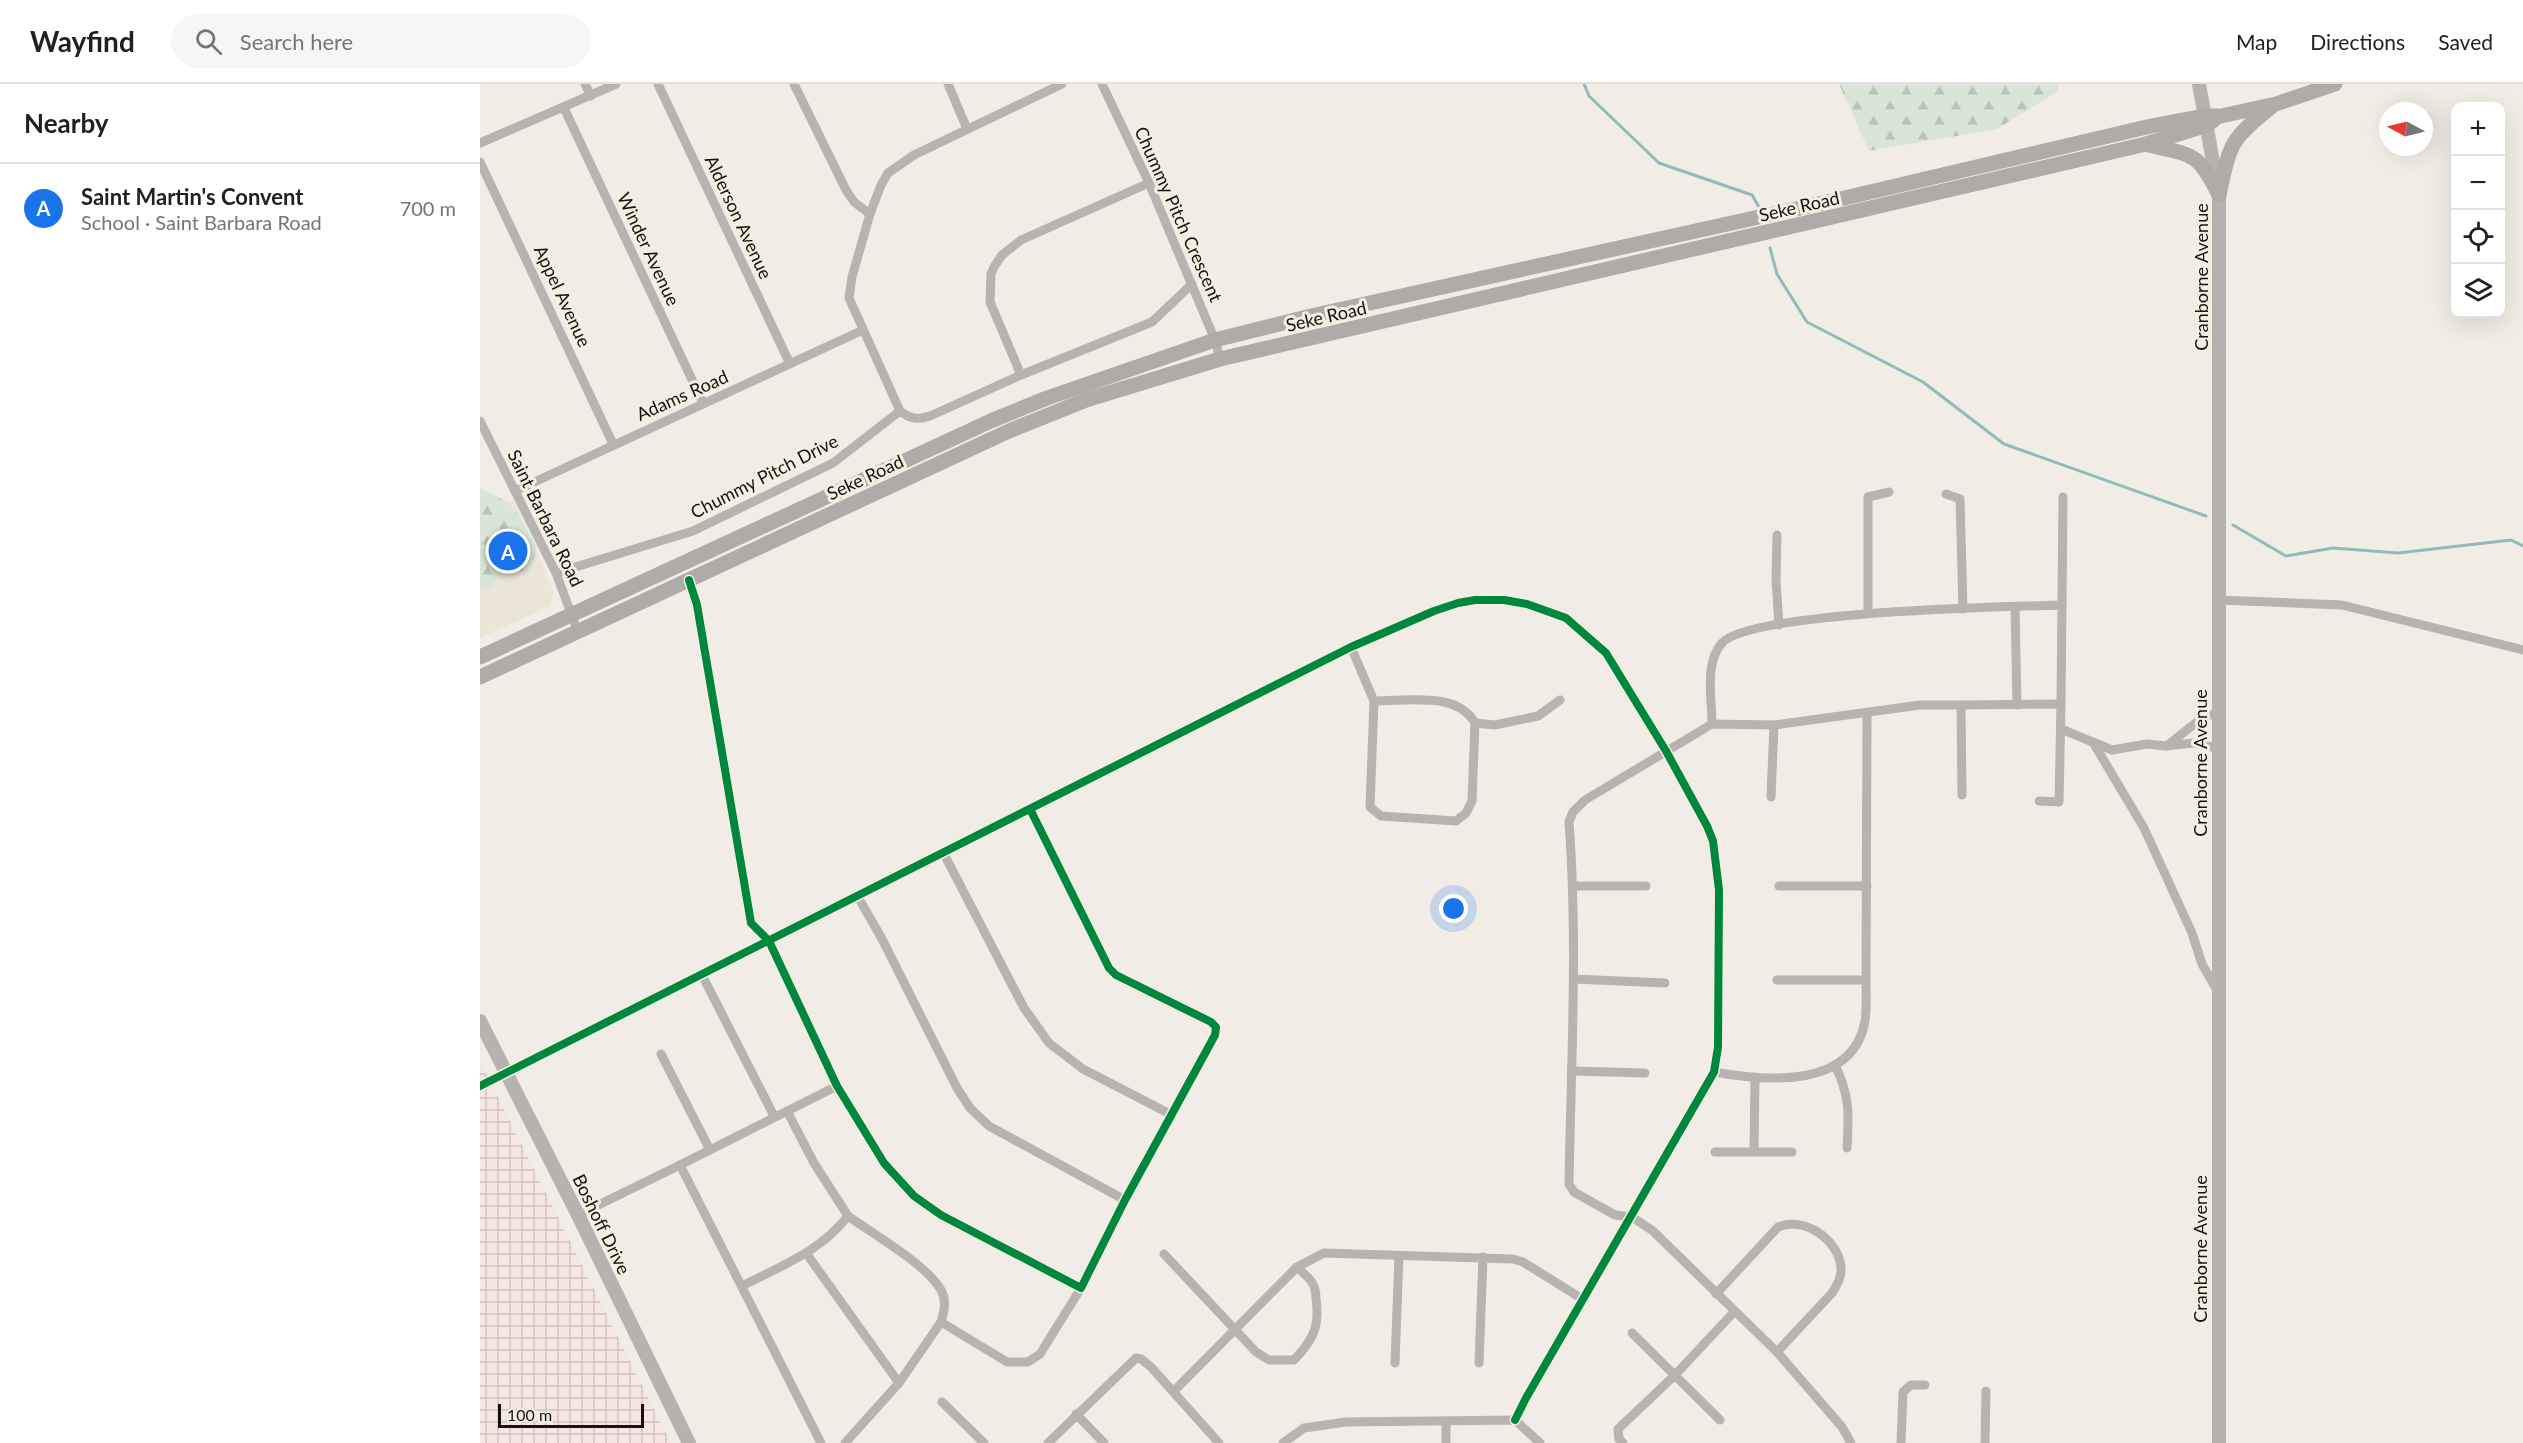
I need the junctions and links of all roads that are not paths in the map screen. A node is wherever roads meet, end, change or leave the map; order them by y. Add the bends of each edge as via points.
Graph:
1 (585, 84) edge
2 (616, 84) edge
3 (658, 84) edge
4 (794, 84) edge
5 (948, 84) edge
6 (1062, 84) edge
7 (1102, 84) edge
8 (2199, 84) edge
9 (2335, 84) edge
10 (591, 96) junction
11 (2276, 104) junction
12 (564, 108) junction
13 (2205, 121) junction
14 (967, 129) junction
15 (480, 143) edge
16 (2146, 144) junction
17 (480, 162) edge
18 (1149, 183) junction
19 (2219, 195) junction
20 (870, 214) junction
21 (1192, 284) junction
22 (862, 330) junction
23 (1215, 340) junction
24 (1220, 359) junction
25 (790, 364) junction
26 (1021, 375) junction
27 (703, 403) junction
28 (900, 411) junction
29 (480, 421) edge
30 (613, 444) junction
31 (515, 491) junction
32 (1889, 492) dead end
33 (1946, 494) dead end
34 (2063, 497) dead end
35 (1777, 535) dead end
36 (556, 573) junction
37 (689, 580) junction
38 (2219, 600) junction
39 (2062, 605) junction
40 (2015, 607) junction
41 (1963, 609) junction
42 (572, 613) junction
43 (1868, 613) junction
44 (1779, 625) junction
45 (578, 632) junction
46 (1352, 647) junction
47 (2523, 650) edge
48 (480, 657) edge
49 (480, 677) edge
50 (1560, 700) dead end
51 (1374, 701) junction
52 (2061, 704) junction
53 (1961, 705) junction
54 (2017, 705) junction
55 (2217, 713) junction
56 (1867, 714) junction
57 (1475, 723) junction
58 (1712, 724) junction
59 (1774, 725) junction
60 (2061, 729) junction
61 (2094, 744) junction
62 (2166, 746) junction
63 (2217, 748) junction
64 (1666, 751) junction
65 (1962, 795) dead end
66 (1771, 797) dead end
67 (2039, 801) dead end
68 (1030, 809) junction
69 (944, 854) junction
70 (1574, 886) junction
71 (1646, 886) dead end
72 (1779, 886) dead end
73 (1867, 886) junction
74 (858, 897) junction
75 (769, 941) junction
76 (702, 975) junction
77 (1574, 979) junction
78 (1777, 980) dead end
79 (1866, 980) junction
80 (1665, 983) dead end
81 (2218, 992) junction
82 (480, 1022) edge
83 (661, 1054) dead end
84 (1835, 1065) junction
85 (1572, 1071) junction
86 (1714, 1072) junction
87 (506, 1073) junction
88 (1645, 1073) dead end
89 (1755, 1078) junction
90 (480, 1086) edge
91 (837, 1086) junction
92 (786, 1111) junction
93 (1172, 1115) junction
94 (774, 1116) junction
95 (1847, 1148) dead end
96 (710, 1150) junction
97 (1715, 1152) dead end
98 (1754, 1152) junction
99 (1792, 1152) dead end
100 (680, 1165) junction
101 (1125, 1200) junction
102 (578, 1215) junction
103 (848, 1216) junction
104 (1632, 1217) junction
105 (806, 1253) junction
106 (1164, 1254) dead end
107 (1399, 1256) junction
108 (1483, 1257) junction
109 (1297, 1267) junction
110 (742, 1286) junction
111 (1081, 1288) junction
112 (1716, 1294) junction
113 (1584, 1300) junction
114 (1734, 1312) junction
115 (941, 1322) junction
116 (1236, 1329) junction
117 (1632, 1333) dead end
118 (1777, 1352) junction
119 (1479, 1363) dead end
120 (1395, 1364) dead end
121 (1674, 1376) junction
122 (899, 1383) junction
123 (1925, 1384) dead end
124 (1174, 1391) junction
125 (1986, 1391) dead end
126 (942, 1402) dead end
127 (1076, 1414) junction
128 (1515, 1420) junction
129 (1720, 1420) dead end
130 (1446, 1422) junction
131 (689, 1443) edge
132 (821, 1443) edge
133 (845, 1443) edge
134 (984, 1443) edge
135 (1048, 1443) edge
136 (1104, 1443) edge
137 (1219, 1443) edge
138 (1282, 1443) edge
139 (1446, 1443) edge
140 (1540, 1443) edge
141 (1623, 1443) edge
142 (1851, 1443) edge
143 (1900, 1443) edge
144 (1985, 1443) edge
145 (2219, 1443) edge

1 - 10 street
2 - 10 street
3 - 25 street, Alderson Avenue
4 - 20 street via 846,190
5 - 14 street
6 - 14 street
7 - 18 street, Chummy Pitch Crescent
8 - 13 street, Cranborne Avenue
9 - 11 main road, Seke Road
10 - 12 street
11 - 13 main road, Seke Road
11 - 19 main road via 2236,138
12 - 15 street
12 - 27 street, Winder Avenue
13 - 16 main road, Seke Road
13 - 19 street, Cranborne Avenue
13 - 23 main road, Seke Road via 1335,310
14 - 20 street via 888,173
16 - 19 main road via 2195,158 2206,169
16 - 24 main road, Seke Road
17 - 30 street, Appel Avenue
18 - 21 street, Chummy Pitch Crescent
18 - 26 street via 1022,240 1002,255 994,267 990,302
19 - 38 street, Cranborne Avenue
20 - 22 street via 849,292
21 - 23 street, Chummy Pitch Crescent
21 - 26 street via 1152,322
22 - 25 street, Adams Road
22 - 28 street
23 - 24 street, Chummy Pitch Crescent
23 - 42 main road, Seke Road via 993,420
24 - 37 main road, Seke Road via 1086,400 1009,431
25 - 27 street, Adams Road
26 - 28 street via 920,419
27 - 30 street, Adams Road
28 - 36 street, Chummy Pitch Drive via 833,463 693,531
29 - 31 street, Saint Barbara Road
30 - 31 street, Adams Road
31 - 36 street, Saint Barbara Road
32 - 43 street via 1868,497
33 - 41 street via 1959,499
34 - 39 street
35 - 44 street
36 - 42 street, Saint Barbara Road
37 - 45 main road, Seke Road
37 - 75 street via 697,605 751,923
38 - 47 street via 2342,605
38 - 55 street, Cranborne Avenue
39 - 40 street
39 - 52 street
40 - 41 street
40 - 54 street
41 - 43 street
42 - 45 street, Saint Barbara Road
42 - 48 main road, Seke Road
43 - 44 street
44 - 58 street via 1723,641 1711,670
45 - 49 main road, Seke Road
46 - 51 street
46 - 64 street via 1458,603 1504,600 1527,604 1566,618 1606,653
46 - 68 street
50 - 57 street via 1538,716 1495,725
51 - 57 street via 1447,701 1460,706
51 - 57 street via 1369,800 1370,807 1381,816 1456,821 1463,817 1472,801
52 - 54 street
52 - 60 street
53 - 54 street
53 - 56 street via 1920,705
53 - 65 street
55 - 62 street via 2202,717
55 - 63 street, Cranborne Avenue
56 - 59 street
56 - 73 street
58 - 59 street
58 - 64 street
59 - 66 street
60 - 61 street
60 - 67 street via 2059,802
61 - 62 street via 2112,750 2147,744
61 - 81 street via 2144,828 2202,964
62 - 63 street via 2193,743
63 - 81 street, Cranborne Avenue
64 - 70 street via 1585,800 1573,812 1569,822
64 - 86 street via 1707,826 1717,858 1718,1025
68 - 69 street
68 - 93 street via 1109,968 1216,1027
69 - 74 street
69 - 93 street via 1024,1008 1049,1043 1078,1066
70 - 71 street
70 - 77 street
72 - 73 street
73 - 79 street
74 - 75 street
74 - 101 street via 970,1108 989,1126
75 - 76 street
75 - 91 street
76 - 87 street
76 - 94 street
77 - 80 street
77 - 85 street
78 - 79 street
79 - 84 street via 1865,1022 1853,1046
81 - 145 street, Cranborne Avenue
82 - 87 street, Boshoff Drive
83 - 96 street
84 - 89 street via 1798,1077
84 - 95 street via 1850,1108
85 - 88 street
85 - 104 street via 1569,1184 1574,1192 1615,1215
86 - 89 street
86 - 104 street
87 - 90 street
87 - 102 street, Boshoff Drive
89 - 98 street
91 - 92 street
91 - 111 street via 884,1163 914,1196 942,1215
92 - 94 street
92 - 103 street
93 - 101 street
94 - 96 street
96 - 100 street
97 - 98 street
98 - 99 street
100 - 102 street
100 - 110 street
101 - 111 street
102 - 131 street, Boshoff Drive
103 - 105 street via 831,1237
103 - 115 street via 915,1263 942,1290 945,1309
104 - 112 street via 1653,1231
104 - 113 street
105 - 110 street
105 - 122 street
106 - 116 street
107 - 108 street
107 - 109 street via 1324,1253
107 - 120 street
108 - 113 street via 1523,1262
108 - 119 street
109 - 116 street
109 - 116 street via 1312,1282 1318,1322 1311,1340 1297,1357 1263,1357
110 - 132 street
111 - 115 street via 1040,1354 1028,1362 1007,1362
112 - 114 street
112 - 118 street via 1778,1227 1802,1225 1822,1235 1837,1254 1841,1265 1839,1281
113 - 128 street
114 - 118 street
114 - 121 street
115 - 122 street
116 - 124 street
117 - 121 street
118 - 142 street via 1842,1427
121 - 129 street
121 - 141 street via 1618,1430
122 - 133 street
123 - 143 street via 1911,1385 1903,1392
124 - 127 street via 1147,1363 1136,1358
124 - 137 street
125 - 144 street
126 - 134 street
127 - 135 street
127 - 136 street
128 - 130 street
128 - 140 street
130 - 138 street via 1328,1424 1304,1428
130 - 139 street

